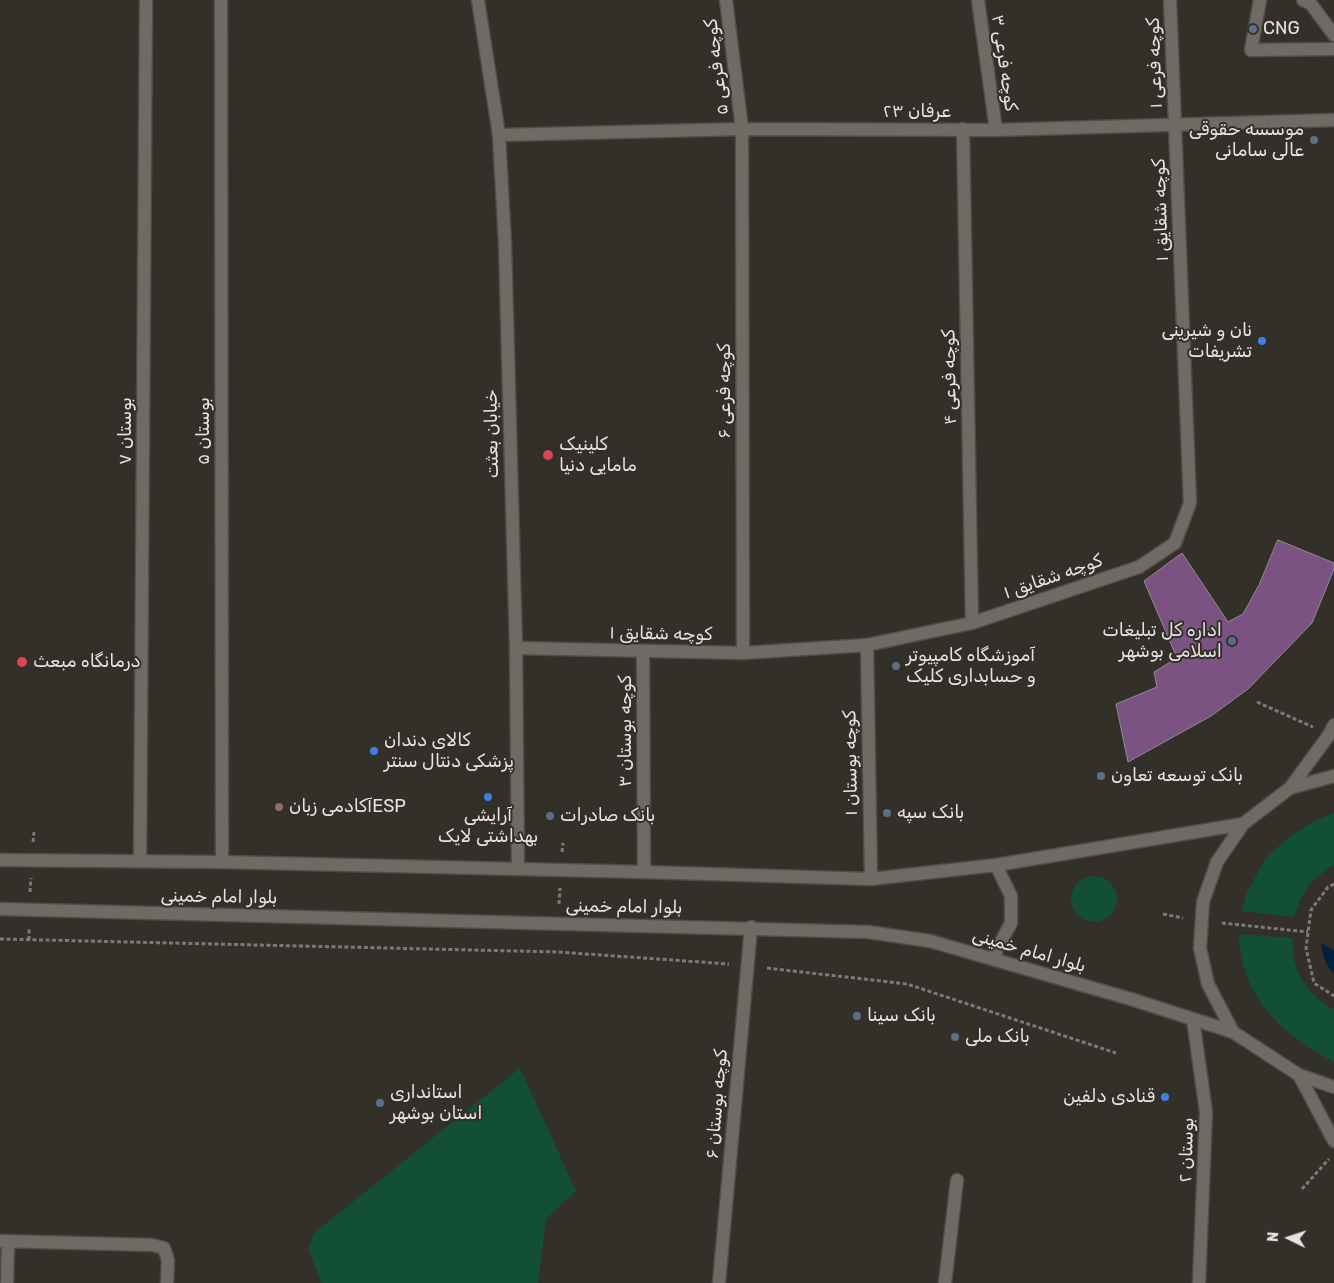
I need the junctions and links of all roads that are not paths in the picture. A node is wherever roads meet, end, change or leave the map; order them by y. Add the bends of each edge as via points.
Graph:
1 (146, 0) edge
2 (222, 0) edge
3 (478, 0) edge
4 (726, 0) edge
5 (978, 0) edge
6 (1170, 0) edge
7 (1260, 0) edge
8 (1303, 0) edge
9 (1334, 35) edge
10 (1334, 49) edge
11 (1334, 120) edge
12 (1175, 124) junction
13 (742, 129) junction
14 (963, 129) junction
15 (996, 130) junction
16 (499, 135) junction
17 (972, 623) junction
18 (866, 645) junction
19 (516, 648) junction
20 (643, 651) junction
21 (743, 653) junction
22 (1332, 730) edge
23 (1334, 776) edge
24 (1290, 788) junction
25 (1243, 824) junction
26 (0, 860) edge
27 (140, 861) junction
28 (222, 862) junction
29 (996, 865) junction
30 (518, 869) junction
31 (644, 872) junction
32 (871, 879) junction
33 (0, 909) edge
34 (750, 927) junction
35 (992, 958) junction
36 (1194, 1019) junction
37 (1233, 1032) junction
38 (1299, 1076) junction
39 (1334, 1088) edge
40 (1334, 1141) edge
41 (957, 1180) dead end
42 (4, 1242) edge
43 (7, 1283) edge
44 (167, 1283) edge
45 (719, 1283) edge
46 (945, 1283) edge
47 (1200, 1283) edge

1 - 27 street, بوستان ۷
2 - 28 street, بوستان ۵
3 - 16 street, خیابان بعثت
4 - 13 street, کوچه فرعی ۵
5 - 15 street, کوچه فرعی ۳
6 - 12 street, کوچه فرعی ۱
7 - 10 street via 1251,50
8 - 9 street via 1311,4
11 - 12 street, عرفان ۲۳
12 - 15 street, عرفان ۲۳
12 - 17 street, کوچه شقایق ۱ via 1190,503 1175,543 1139,567
13 - 14 street, عرفان ۲۳
13 - 16 street, عرفان ۲۳
13 - 21 street, کوچه فرعی ۶
14 - 15 street, عرفان ۲۳
14 - 17 street, کوچه فرعی ۴
16 - 19 street, خیابان بعثت
17 - 18 street, کوچه شقایق ۱
18 - 21 street, کوچه شقایق ۱
18 - 32 street, کوچه بوستان ۱
19 - 20 street, کوچه شقایق ۱
19 - 30 street, خیابان بعثت
20 - 21 street, کوچه شقایق ۱
20 - 31 street, کوچه بوستان ۳
22 - 24 street
23 - 24 street
24 - 25 street
25 - 29 street, بلوار امام خمینی
25 - 37 street via 1217,862 1203,902 1200,948 1208,984
26 - 27 street, بلوار امام خمینی
27 - 28 street, بلوار امام خمینی
28 - 30 street, بلوار امام خمینی
29 - 32 street, بلوار امام خمینی
29 - 35 street via 1011,896 1011,923
30 - 31 street, بلوار امام خمینی
31 - 32 street, بلوار امام خمینی
33 - 34 street, بلوار امام خمینی
34 - 35 street, بلوار امام خمینی via 868,932 930,941
34 - 45 street, کوچه بوستان ۶
35 - 36 street, بلوار امام خمینی
36 - 37 street, بلوار امام خمینی
36 - 47 street, بوستان ۲ via 1206,1112
37 - 38 street
38 - 39 street
38 - 40 street
41 - 46 street
42 - 43 street
42 - 44 street via 152,1245 164,1248 168,1260

